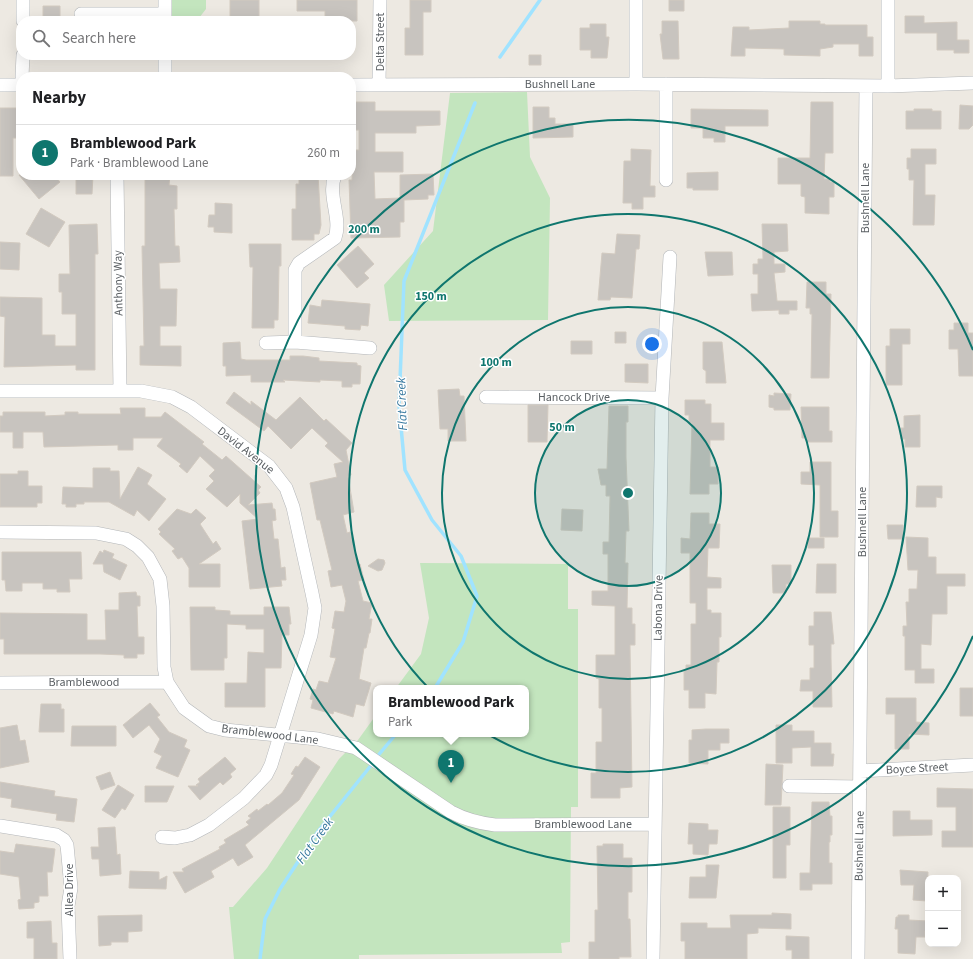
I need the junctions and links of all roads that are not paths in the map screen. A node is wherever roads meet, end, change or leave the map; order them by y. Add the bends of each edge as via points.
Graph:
1 (23, 0) edge
2 (165, 0) edge
3 (380, 0) edge
4 (636, 0) edge
5 (888, 0) edge
6 (81, 14) dead end
7 (23, 16) edge
8 (123, 16) edge
9 (165, 16) edge
10 (22, 60) edge
11 (165, 60) edge
12 (22, 72) edge
13 (164, 72) edge
14 (973, 83) edge
15 (636, 84) junction
16 (666, 84) junction
17 (0, 85) edge
18 (16, 85) edge
19 (356, 85) edge
20 (379, 85) junction
21 (866, 86) junction
22 (888, 86) junction
23 (117, 180) edge
24 (334, 180) edge
25 (666, 180) dead end
26 (670, 257) dead end
27 (295, 342) junction
28 (266, 343) dead end
29 (370, 348) dead end
30 (0, 391) edge
31 (120, 391) junction
32 (486, 397) dead end
33 (662, 398) junction
34 (0, 532) edge
35 (0, 682) edge
36 (167, 682) junction
37 (280, 735) junction
38 (973, 765) edge
39 (860, 771) junction
40 (789, 786) dead end
41 (860, 786) junction
42 (654, 824) junction
43 (0, 826) edge
44 (162, 837) dead end
45 (70, 959) edge
46 (653, 959) edge
47 (858, 959) edge

1 - 7 street
2 - 9 street
3 - 20 street, Delta Street
4 - 15 street
5 - 22 street
6 - 8 street
10 - 12 street
11 - 13 street
14 - 22 street, Bushnell Lane
15 - 16 street, Bushnell Lane
15 - 20 street, Bushnell Lane
16 - 21 street, Bushnell Lane
16 - 25 street
17 - 18 street
19 - 20 street, Bushnell Lane
21 - 22 street, Bushnell Lane
21 - 39 street, Bushnell Lane
23 - 31 street, Anthony Way
24 - 27 street via 334,207 337,217 335,238 299,263 295,270
26 - 33 street, Labona Drive
27 - 28 street
27 - 29 street
30 - 31 street, David Avenue
31 - 37 street, David Avenue via 141,391 172,397 191,408 269,466 286,488 295,514 315,608 311,635
32 - 33 street, Hancock Drive
33 - 42 street, Labona Drive
34 - 36 street, Bramblewood Lane via 96,532 114,535 138,546 148,557 160,579 163,656
35 - 36 street, Bramblewood
36 - 37 street, Bramblewood Lane via 184,708 209,726
37 - 42 street, Bramblewood Lane via 318,739 356,748 451,812 478,823
37 - 44 street via 266,775 244,798 209,825 190,835
38 - 39 street, Boyce Street
39 - 41 street, Bushnell Lane
40 - 41 street
41 - 47 street, Bushnell Lane
42 - 46 street, Labona Drive
43 - 45 street, Allea Drive via 56,835 67,845

